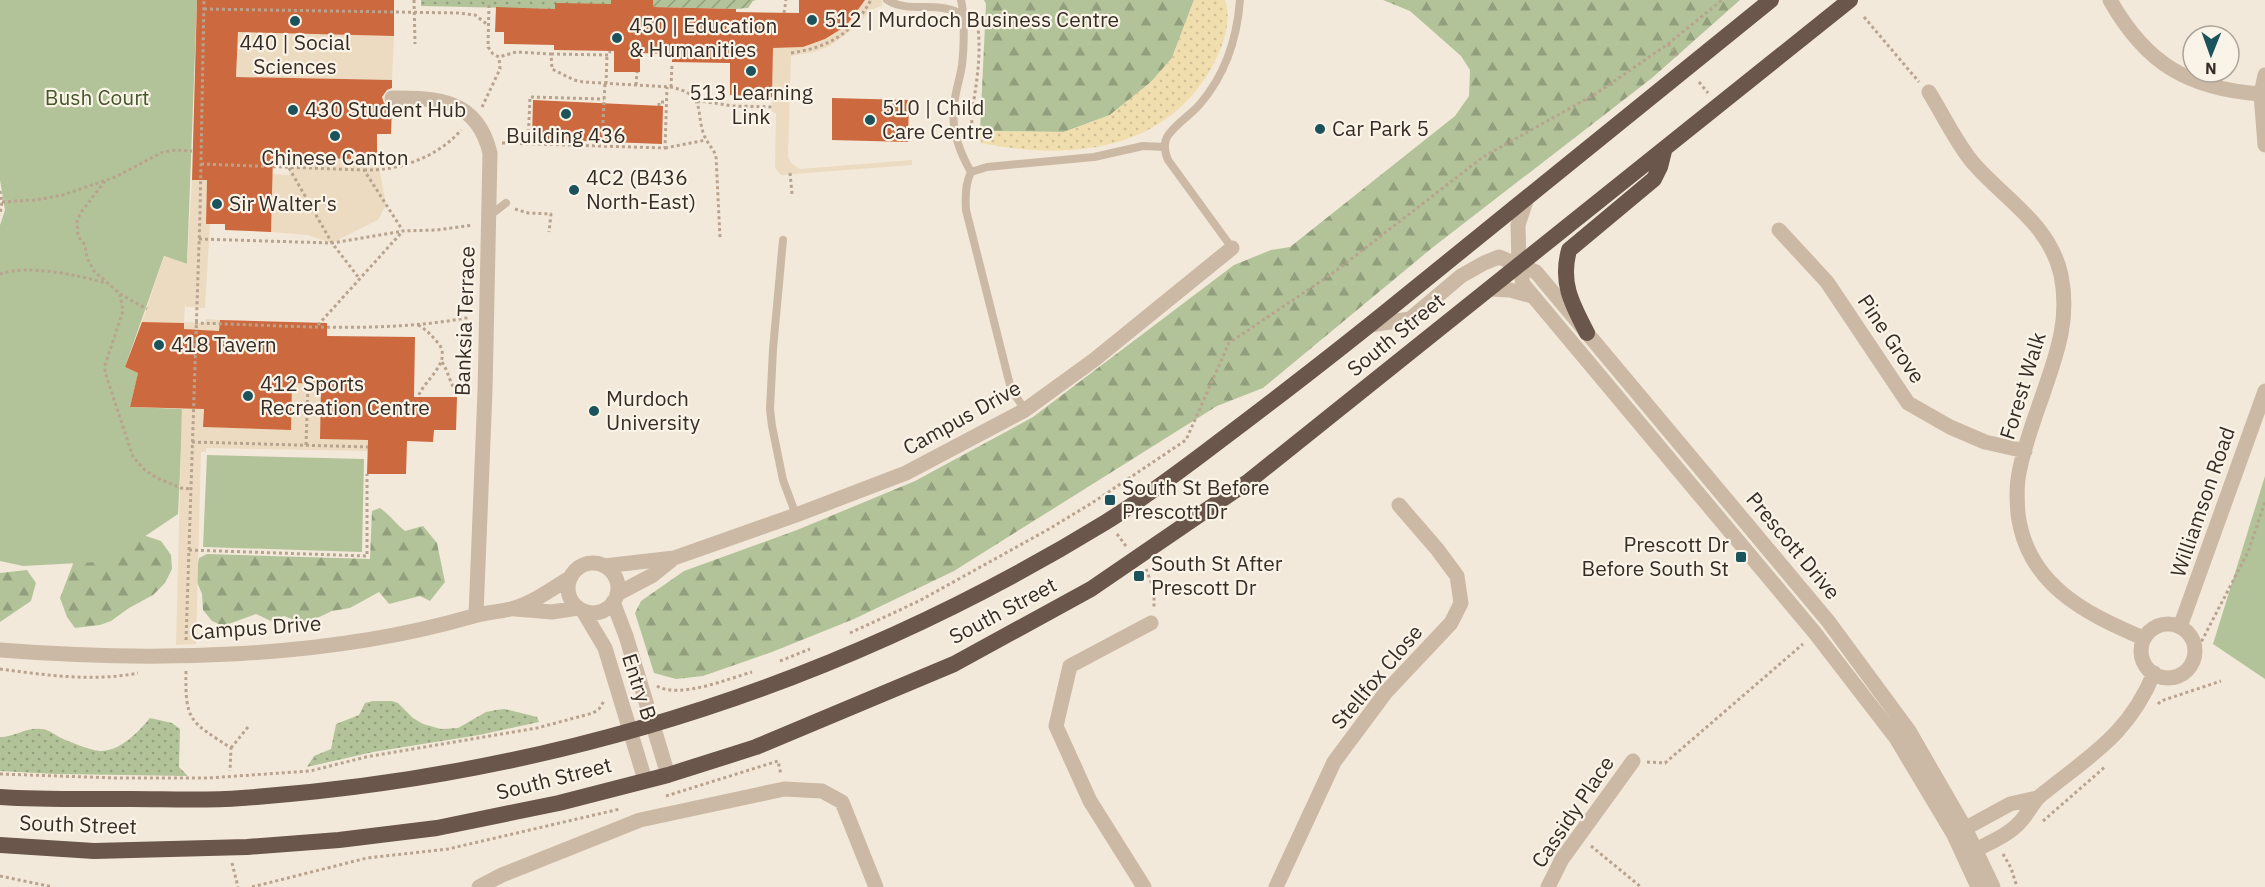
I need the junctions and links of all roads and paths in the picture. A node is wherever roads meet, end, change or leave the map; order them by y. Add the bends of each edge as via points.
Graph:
1 (204, 0) edge
2 (414, 0) edge
3 (786, 0) edge
4 (871, 0) edge
5 (887, 0) edge
6 (961, 0) edge
7 (1240, 0) edge
8 (1722, 0) edge
9 (1771, 0) edge
10 (1850, 0) edge
11 (2110, 0) edge
12 (489, 5) dead end
13 (204, 9) junction
14 (414, 12) junction
15 (784, 13) dead end
16 (962, 15) junction
17 (1864, 17) dead end
18 (977, 19) dead end
19 (488, 25) junction
20 (415, 44) dead end
21 (1668, 44) junction
22 (610, 51) dead end
23 (791, 53) dead end
24 (551, 54) junction
25 (607, 55) junction
26 (499, 57) junction
27 (672, 64) dead end
28 (1688, 68) junction
29 (637, 72) dead end
30 (2265, 75) edge
31 (605, 84) junction
32 (636, 85) junction
33 (669, 87) junction
34 (1929, 92) joint
35 (2261, 94) junction
36 (392, 98) dead end
37 (604, 99) junction
38 (666, 102) junction
39 (697, 102) junction
40 (483, 105) junction
41 (659, 106) dead end
42 (772, 107) dead end
43 (1719, 107) junction
44 (487, 111) dead end
45 (472, 118) junction
46 (706, 140) junction
47 (602, 141) dead end
48 (500, 143) dead end
49 (509, 143) dead end
50 (528, 144) junction
51 (2265, 145) edge
52 (973, 146) dead end
53 (1165, 147) junction
54 (665, 148) junction
55 (192, 151) dead end
56 (1664, 151) junction
57 (502, 152) dead end
58 (200, 164) junction
59 (289, 168) junction
60 (364, 170) junction
61 (971, 172) junction
62 (790, 173) dead end
63 (105, 181) junction
64 (0, 191) edge
65 (792, 194) dead end
66 (1527, 198) junction
67 (2, 202) junction
68 (506, 202) joint
69 (0, 216) edge
70 (489, 223) junction
71 (1779, 230) dead end
72 (403, 231) junction
73 (549, 232) dead end
74 (720, 238) dead end
75 (199, 239) junction
76 (783, 240) dead end
77 (332, 243) junction
78 (1232, 248) joint
79 (1519, 264) junction
80 (0, 274) edge
81 (359, 278) junction
82 (107, 283) junction
83 (1490, 289) junction
84 (120, 294) junction
85 (1532, 296) junction
86 (147, 309) dead end
87 (195, 323) junction
88 (416, 324) junction
89 (1370, 325) junction
90 (317, 326) junction
91 (486, 332) junction
92 (1587, 333) junction
93 (442, 362) junction
94 (308, 384) dead end
95 (485, 391) junction
96 (2265, 391) edge
97 (418, 398) dead end
98 (1025, 410) junction
99 (192, 442) junction
100 (306, 446) junction
101 (368, 447) dead end
102 (2025, 451) junction
103 (368, 474) dead end
104 (191, 489) junction
105 (2265, 502) edge
106 (1399, 505) dead end
107 (796, 515) junction
108 (189, 550) junction
109 (674, 558) junction
110 (604, 566) junction
111 (571, 577) junction
112 (615, 598) junction
113 (512, 608) junction
114 (581, 609) junction
115 (476, 615) junction
116 (1151, 622) dead end
117 (2180, 627) junction
118 (1815, 633) junction
119 (844, 635) dead end
120 (2144, 638) junction
121 (812, 648) dead end
122 (0, 650) edge
123 (186, 650) junction
124 (2196, 652) junction
125 (772, 665) dead end
126 (761, 669) dead end
127 (2154, 673) junction
128 (640, 682) junction
129 (618, 687) junction
130 (654, 726) junction
131 (248, 728) dead end
132 (632, 732) junction
133 (231, 748) junction
134 (1633, 761) joint
135 (230, 771) dead end
136 (0, 774) edge
137 (668, 775) junction
138 (645, 780) junction
139 (0, 797) edge
140 (2037, 798) junction
141 (1959, 831) junction
142 (1578, 836) junction
143 (0, 845) edge
144 (1970, 853) junction
145 (232, 862) dead end
146 (0, 876) edge
147 (53, 887) edge
148 (238, 887) edge
149 (479, 887) edge
150 (876, 887) edge
151 (1144, 887) edge
152 (1276, 887) edge
153 (1548, 887) edge
154 (1641, 887) edge
155 (1978, 887) edge
156 (1993, 887) edge

1 - 13 path
2 - 14 path
3 - 15 path
4 - 23 path via 843,35 813,49
5 - 16 lane via 894,4 953,7
6 - 16 lane
7 - 53 lane via 1234,43 1222,73 1200,104 1167,137
8 - 21 path
9 - 28 highway, South Street
10 - 43 highway, South Street
11 - 35 street via 2151,56 2172,70 2195,82
12 - 19 path
13 - 14 path
13 - 58 path
14 - 19 path via 475,15
14 - 20 path
16 - 61 lane via 964,37 954,123
17 - 34 path
18 - 52 path via 979,60 970,135
19 - 26 path via 488,47
21 - 28 path
21 - 119 path via 1597,93 1483,157 1333,273 1229,343 1186,440 1049,529 919,601
22 - 25 path
24 - 25 path
24 - 26 path via 516,52
24 - 31 path via 552,69 557,73 573,80
25 - 31 path
26 - 40 path via 500,69
27 - 33 path
28 - 43 path
28 - 66 highway, South Street
29 - 32 path
30 - 35 street
31 - 32 path
31 - 37 path
32 - 33 path
33 - 38 path
33 - 39 path via 687,93
34 - 102 street, Forest Walk via 1974,164 2046,237 2060,273 2065,300 2062,336
35 - 51 street
36 - 45 street, Banksia Terrace via 433,98
37 - 47 path
37 - 50 path via 530,96
38 - 41 path via 659,102
38 - 54 path
39 - 42 path
39 - 46 path
40 - 44 path
40 - 45 path
43 - 56 highway, South Street
45 - 60 path via 452,141 407,165
45 - 70 street, Banksia Terrace via 483,132 490,153
46 - 54 path
46 - 74 path via 716,156
48 - 57 path
49 - 50 path
50 - 54 path
53 - 61 lane via 1143,146 1094,157 987,167
53 - 78 lane via 1168,160
55 - 63 path via 164,152
56 - 79 highway, South Street
56 - 92 highway via 1654,179 1569,250 1564,268 1566,280 1572,305
58 - 59 path
58 - 75 path
59 - 60 path
59 - 77 path
60 - 72 path
61 - 98 lane via 966,210 1011,388
62 - 65 path
63 - 67 path via 63,195
63 - 82 path via 77,220 78,236 85,245 87,258
64 - 67 path
66 - 79 street, Prescott Drive via 1518,225
66 - 89 highway, South Street
67 - 69 path
68 - 70 lane
68 - 73 path via 516,210 550,214
70 - 72 path
70 - 91 street, Banksia Terrace
71 - 102 street, Pine Grove via 1827,282 1908,403 1985,442
72 - 77 path
72 - 81 path
75 - 77 path
75 - 87 path
76 - 107 lane via 770,409 783,480
77 - 81 path
78 - 98 street, Campus Drive via 1094,360
79 - 83 highway, South Street
79 - 85 street, Prescott Drive via 1523,284
79 - 89 street, Prescott Drive via 1499,257 1484,263 1461,276 1410,319
79 - 92 street, Prescott Drive via 1536,272
80 - 82 path via 47,272
81 - 90 path
82 - 84 path
83 - 85 street
83 - 137 highway, South Street via 1250,481 1091,589 954,663 756,747
84 - 86 path
84 - 104 path via 123,311 105,372 134,457 157,478
85 - 118 street, Prescott Drive
87 - 90 path
87 - 99 path
88 - 90 path
88 - 91 path via 466,318 465,332
88 - 93 path via 430,333 442,349
89 - 130 highway, South Street via 1164,483 1044,558 903,632 784,682
91 - 95 street, Banksia Terrace
92 - 141 street, Prescott Drive via 1828,621 1909,731
93 - 95 path via 455,390
93 - 97 path
94 - 100 path
95 - 115 street, Banksia Terrace
96 - 117 street, Williamson Road
98 - 107 street, Campus Drive via 906,473
99 - 100 path
99 - 104 path
100 - 101 path
102 - 120 street, Forest Walk via 2016,495 2020,529 2044,577 2103,621
103 - 108 path via 367,556
104 - 108 path
105 - 124 path via 2248,552
106 - 152 street, Stellfox Close via 1457,576 1461,603 1451,623 1386,692 1334,762
107 - 109 street, Campus Drive
108 - 123 path
109 - 110 street, Campus Drive
109 - 112 street, Campus Drive
110 - 111 street, Campus Drive via 589,564 575,570
110 - 112 street via 618,586
111 - 113 street, Campus Drive
111 - 114 street via 570,597
112 - 114 street, Campus Drive via 600,612
112 - 128 street, Entry B
113 - 114 street, Campus Drive via 552,612
113 - 115 street, Campus Drive
114 - 129 street, Entry B via 605,648
115 - 123 street, Campus Drive via 421,631 353,641 250,652
116 - 151 street via 1070,666 1056,726 1089,801
117 - 120 street via 2154,627
117 - 124 street via 2193,638
118 - 134 path via 1665,763
118 - 141 street, Prescott Drive via 1896,738
120 - 127 street via 2141,652 2145,666
121 - 125 path
122 - 123 street, Campus Drive via 82,654
123 - 133 path via 186,703 192,720
124 - 127 street via 2187,670 2176,677
126 - 128 path via 683,691
127 - 140 street via 2145,695 2120,731
128 - 130 street, Entry B
129 - 132 street, Entry B
129 - 136 path via 605,693 599,709 593,713 537,728 366,757 309,771 197,778
130 - 132 highway, South Street
130 - 137 street, Entry B
131 - 133 path
132 - 138 street, Entry B
132 - 139 highway, South Street via 487,766 342,789 237,799
133 - 135 path
134 - 142 street, Cassidy Place
137 - 138 highway, South Street
138 - 143 highway, South Street via 559,803 437,828 339,840 94,851
140 - 141 street via 2010,804
140 - 144 street via 2019,823
141 - 144 street, Prescott Drive
142 - 153 street, Cassidy Place
142 - 154 path
144 - 155 street, Prescott Drive
144 - 156 street, Prescott Drive
145 - 148 path
146 - 147 path
149 - 150 street via 640,820 784,789 822,791 842,802

